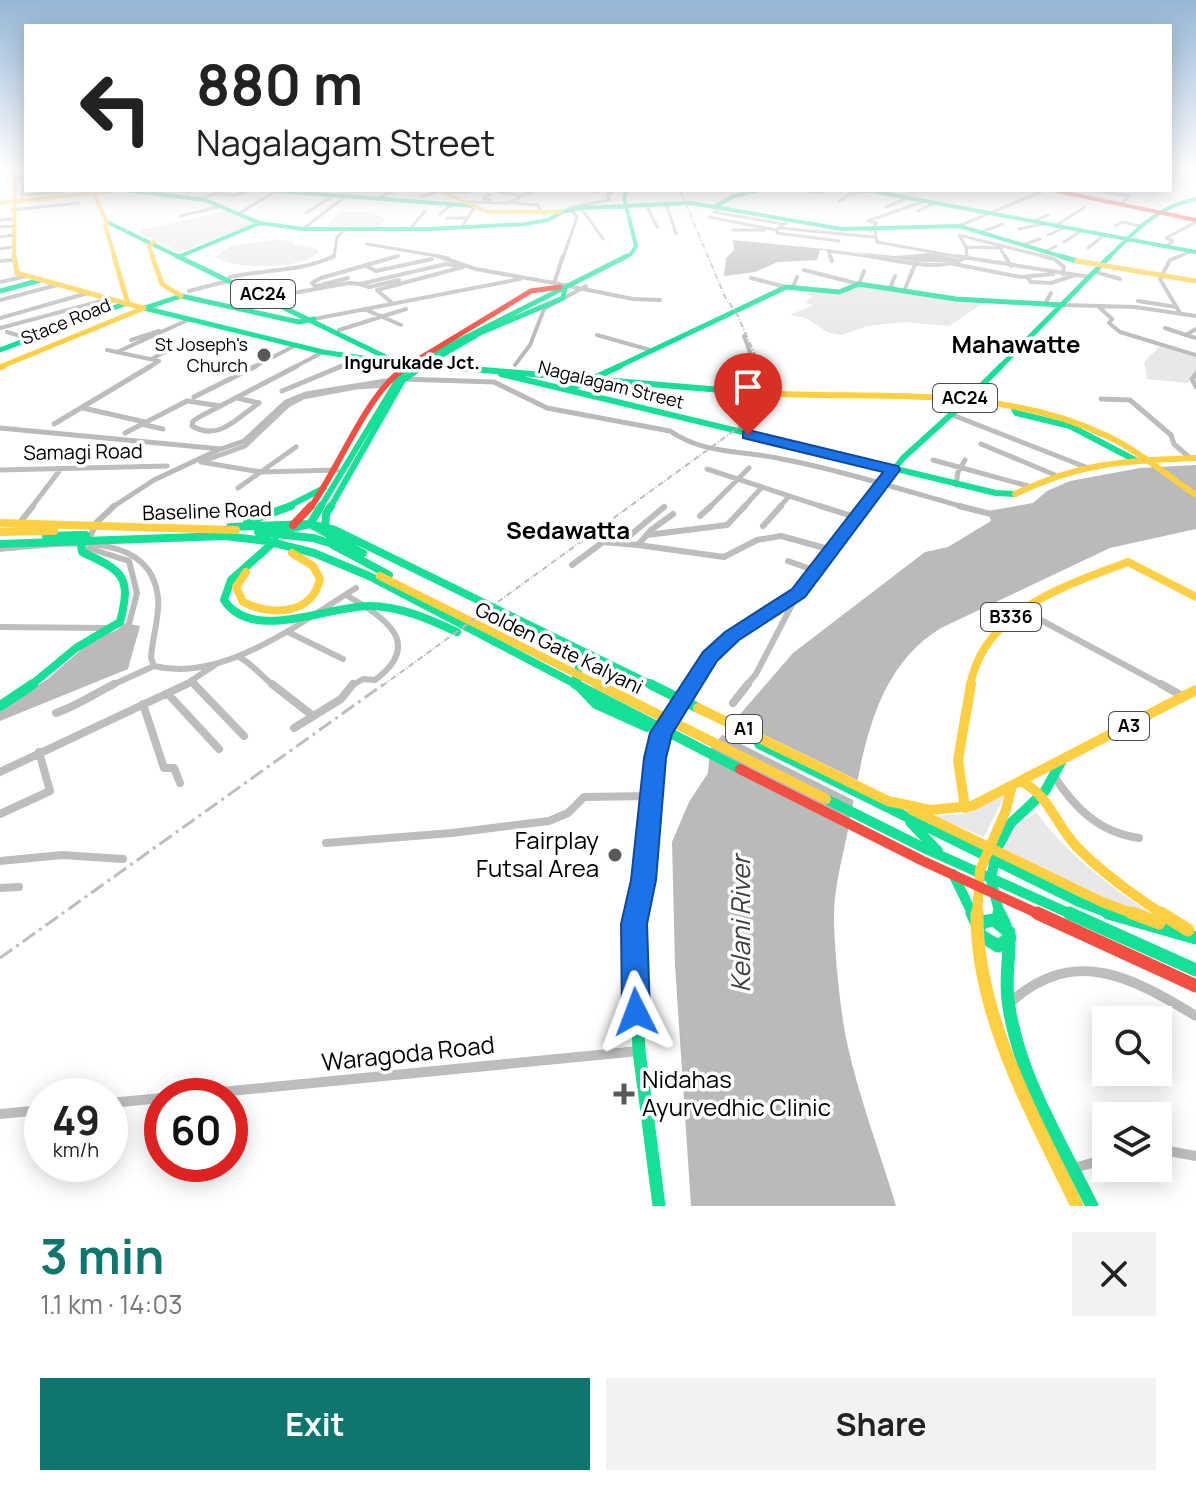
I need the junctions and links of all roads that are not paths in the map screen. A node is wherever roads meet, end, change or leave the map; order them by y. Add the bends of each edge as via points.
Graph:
1 (13, 227) edge
2 (106, 227) edge
3 (119, 227) edge
4 (249, 227) edge
5 (291, 227) edge
6 (455, 227) edge
7 (594, 227) edge
8 (631, 227) edge
9 (674, 227) edge
10 (766, 227) edge
11 (781, 227) edge
12 (798, 227) edge
13 (875, 227) edge
14 (943, 227) edge
15 (965, 227) edge
16 (994, 227) edge
17 (1027, 227) edge
18 (1060, 227) edge
19 (1061, 227) edge
20 (1139, 227) edge
21 (1188, 227) edge
22 (303, 229) joint
23 (346, 229) junction
24 (410, 229) joint
25 (1019, 229) dead end
26 (733, 230) dead end
27 (984, 231) junction
28 (1081, 231) junction
29 (873, 233) junction
30 (676, 234) dead end
31 (1048, 235) dead end
32 (1104, 235) junction
33 (603, 239) dead end
34 (1040, 239) dead end
35 (1127, 239) junction
36 (839, 241) dead end
37 (1064, 242) dead end
38 (1022, 245) junction
39 (154, 246) junction
40 (1167, 246) junction
41 (12, 247) junction
42 (966, 247) junction
43 (1003, 248) junction
44 (1088, 248) dead end
45 (0, 249) edge
46 (1194, 252) edge
47 (864, 254) junction
48 (180, 255) junction
49 (398, 256) dead end
50 (889, 257) junction
51 (967, 258) junction
52 (432, 259) dead end
53 (860, 259) dead end
54 (13, 260) junction
55 (0, 261) edge
56 (832, 261) dead end
57 (885, 262) dead end
58 (916, 262) junction
59 (954, 264) junction
60 (364, 265) junction
61 (1011, 266) junction
62 (804, 270) dead end
63 (864, 271) dead end
64 (1095, 272) junction
65 (1061, 273) junction
66 (1075, 275) junction
67 (27, 276) junction
68 (895, 276) dead end
69 (797, 277) dead end
70 (1027, 277) junction
71 (1162, 277) junction
72 (348, 278) dead end
73 (751, 278) dead end
74 (229, 279) junction
75 (520, 279) dead end
76 (1120, 279) dead end
77 (41, 280) junction
78 (399, 280) dead end
79 (1196, 281) edge
80 (0, 282) edge
81 (360, 284) junction
82 (859, 284) junction
83 (57, 285) junction
84 (315, 286) junction
85 (790, 287) junction
86 (565, 288) junction
87 (899, 290) junction
88 (0, 291) edge
89 (88, 293) junction
90 (185, 293) junction
91 (1051, 293) dead end
92 (270, 297) junction
93 (109, 299) junction
94 (0, 300) edge
95 (1138, 301) dead end
96 (391, 302) junction
97 (126, 304) junction
98 (1045, 304) junction
99 (1063, 305) junction
100 (1098, 306) junction
101 (1176, 307) junction
102 (144, 308) junction
103 (362, 308) junction
104 (406, 309) dead end
105 (1180, 313) junction
106 (1196, 316) edge
107 (381, 317) junction
108 (0, 319) edge
109 (190, 319) junction
110 (311, 320) junction
111 (401, 325) dead end
112 (0, 328) edge
113 (1165, 328) dead end
114 (1196, 329) edge
115 (339, 330) junction
116 (162, 331) junction
117 (7, 332) dead end
118 (597, 335) dead end
119 (1186, 335) junction
120 (744, 336) dead end
121 (1196, 338) edge
122 (32, 339) junction
123 (131, 340) dead end
124 (294, 346) junction
125 (171, 349) dead end
126 (0, 350) edge
127 (107, 350) dead end
128 (439, 350) junction
129 (650, 350) junction
130 (117, 352) junction
131 (323, 352) junction
132 (1196, 355) edge
133 (151, 359) junction
134 (357, 359) junction
135 (387, 359) junction
136 (409, 363) junction
137 (441, 364) junction
138 (0, 367) edge
139 (490, 371) junction
140 (592, 376) junction
141 (1195, 377) edge
142 (393, 381) junction
143 (1196, 387) edge
144 (568, 390) junction
145 (977, 390) junction
146 (282, 391) dead end
147 (765, 391) junction
148 (779, 394) junction
149 (194, 397) dead end
150 (237, 398) junction
151 (1101, 399) dead end
152 (987, 400) junction
153 (962, 402) junction
154 (221, 406) junction
155 (83, 408) junction
156 (950, 414) junction
157 (143, 423) junction
158 (54, 424) dead end
159 (163, 429) dead end
160 (125, 433) dead end
161 (981, 444) dead end
162 (296, 447) dead end
163 (361, 449) junction
164 (348, 450) junction
165 (1136, 455) junction
166 (1193, 458) edge
167 (933, 460) dead end
168 (965, 460) dead end
169 (167, 466) dead end
170 (749, 468) dead end
171 (960, 468) junction
172 (1088, 468) junction
173 (707, 469) dead end
174 (0, 470) edge
175 (60, 470) junction
176 (337, 470) junction
177 (893, 470) junction
178 (261, 472) junction
179 (1055, 475) junction
180 (737, 479) junction
181 (956, 485) junction
182 (1028, 486) junction
183 (762, 487) junction
184 (238, 488) dead end
185 (324, 488) junction
186 (1196, 489) edge
187 (1196, 495) edge
188 (789, 496) junction
189 (320, 506) junction
190 (664, 507) dead end
191 (673, 514) dead end
192 (700, 516) dead end
193 (858, 518) junction
194 (21, 521) junction
195 (0, 522) edge
196 (310, 524) junction
197 (150, 526) junction
198 (763, 526) dead end
199 (234, 527) junction
200 (335, 530) junction
201 (13, 532) junction
202 (104, 532) junction
203 (274, 532) junction
204 (83, 533) junction
205 (0, 535) edge
206 (647, 535) junction
207 (225, 536) junction
208 (621, 543) junction
209 (82, 545) junction
210 (638, 545) junction
211 (0, 547) edge
212 (832, 550) junction
213 (359, 551) junction
214 (788, 561) dead end
215 (572, 565) dead end
216 (816, 571) junction
217 (356, 588) dead end
218 (798, 593) junction
219 (346, 595) junction
220 (1196, 597) edge
221 (479, 604) junction
222 (442, 608) junction
223 (1022, 610) junction
224 (502, 614) junction
225 (0, 627) edge
226 (114, 628) junction
227 (288, 632) junction
228 (239, 657) junction
229 (582, 658) junction
230 (343, 659) dead end
231 (215, 665) junction
232 (154, 666) junction
233 (614, 670) junction
234 (558, 676) junction
235 (192, 682) junction
236 (1196, 690) edge
237 (168, 694) junction
238 (1184, 697) junction
239 (733, 703) dead end
240 (143, 704) junction
241 (0, 706) edge
242 (56, 713) dead end
243 (313, 716) junction
244 (294, 728) dead end
245 (661, 733) junction
246 (244, 736) dead end
247 (219, 749) dead end
248 (39, 752) junction
249 (1061, 762) junction
250 (0, 772) edge
251 (1052, 774) junction
252 (180, 783) dead end
253 (1015, 785) junction
254 (1042, 795) junction
255 (650, 796) junction
256 (872, 797) junction
257 (1033, 803) junction
258 (907, 807) junction
259 (965, 808) junction
260 (0, 814) edge
261 (906, 818) junction
262 (1139, 838) dead end
263 (326, 843) dead end
264 (123, 859) dead end
265 (0, 861) edge
266 (19, 887) dead end
267 (0, 888) edge
268 (1192, 930) edge
269 (979, 931) junction
270 (1009, 934) junction
271 (1196, 938) edge
272 (1196, 970) edge
273 (1196, 986) edge
274 (1009, 1005) junction
275 (1196, 1016) edge
276 (639, 1051) junction
277 (248, 1089) edge
278 (24, 1112) edge
279 (0, 1114) edge
280 (1172, 1152) edge
281 (1196, 1156) edge
282 (1092, 1163) edge
283 (1074, 1168) junction
284 (659, 1206) edge
285 (1077, 1206) edge
286 (1092, 1206) edge

1 - 41 main road
2 - 97 main road
3 - 39 main road, AC24
4 - 48 main road
5 - 22 main road
6 - 24 main road
7 - 33 street
8 - 86 main road via 633,252
9 - 30 street
10 - 26 street
11 - 36 street via 779,234
12 - 29 main road
13 - 29 street
14 - 29 main road
15 - 27 main road
16 - 27 street
17 - 25 street
18 - 31 street
19 - 28 main road
20 - 35 main road
21 - 40 street via 1165,239 1173,241
22 - 23 main road
23 - 24 main road
23 - 74 street via 337,237 334,257 292,270 261,270
27 - 38 main road
28 - 32 main road
28 - 37 street
29 - 51 street via 877,242 913,244 924,251
32 - 35 main road
32 - 44 street
34 - 38 street
35 - 40 main road
35 - 64 main road
38 - 64 main road via 1059,251
39 - 48 main road, AC24
39 - 90 main road via 162,284
40 - 46 main road
41 - 45 street
41 - 54 main road
42 - 43 street
42 - 43 street via 959,235
42 - 51 street
43 - 61 street
43 - 65 street via 1058,261 1065,268
46 - 71 street via 1170,260
47 - 50 street
47 - 53 street
47 - 56 street via 828,251
48 - 74 main road, AC24
49 - 60 street
50 - 57 street
50 - 58 street
51 - 59 street
51 - 61 street
52 - 60 street via 376,271
54 - 55 street
54 - 67 main road via 17,273
58 - 59 street
58 - 87 street
59 - 70 street
60 - 84 street via 321,278 312,283
61 - 65 street
62 - 82 street via 824,270
63 - 82 street
64 - 66 street
64 - 71 main road
64 - 76 street
64 - 99 main road
65 - 66 street
65 - 70 street
66 - 70 street via 1051,283
67 - 77 main road
67 - 80 street
68 - 87 street via 891,286
69 - 85 street
71 - 79 main road
71 - 101 street
72 - 84 street
73 - 85 street
74 - 90 street
74 - 92 main road, AC24
74 - 110 main road, AC24
75 - 96 street via 416,290
77 - 83 main road
77 - 88 main road
78 - 81 street
81 - 92 street
81 - 96 street via 446,264 463,267 377,291
82 - 85 main road via 839,292
82 - 87 main road
83 - 89 main road
83 - 94 street
84 - 92 street
85 - 129 main road
86 - 128 main road
86 - 136 main road
86 - 163 main road via 563,298 529,309 411,373
86 - 164 main road via 536,289 397,372
87 - 98 main road
89 - 93 main road
89 - 108 street
90 - 102 main road, Stace Road
90 - 110 main road via 299,322
91 - 98 street
92 - 110 main road, AC24
93 - 97 main road
93 - 112 street
95 - 101 street
96 - 103 street
97 - 102 main road
97 - 122 main road
98 - 99 main road
99 - 100 street
99 - 145 main road
100 - 105 street
100 - 132 street via 1120,332
101 - 105 street
102 - 109 main road
102 - 138 main road, Stace Road
103 - 107 street
103 - 110 street
104 - 107 street
105 - 106 street
107 - 111 street
107 - 115 street
109 - 116 street
109 - 124 main road
110 - 115 main road, AC24
110 - 135 main road, AC24
113 - 119 street
114 - 119 street
115 - 136 main road, AC24
116 - 123 street
116 - 130 street
117 - 122 street
118 - 129 street
119 - 121 street
120 - 147 street
122 - 126 main road
124 - 131 main road
124 - 149 street
125 - 133 street
127 - 130 street
128 - 136 main road
128 - 137 main road via 436,360
129 - 140 main road
130 - 133 street
131 - 134 main road
131 - 150 street
133 - 155 street via 159,362
134 - 135 main road
134 - 136 main road
134 - 146 street
135 - 136 main road, AC24
136 - 137 main road, AC24
136 - 139 main road, AC24
136 - 142 main road
137 - 140 main road, AC24
139 - 140 main road, AC24
139 - 144 main road, Nagalagam Street
140 - 144 main road
140 - 147 main road, AC24
141 - 143 street
142 - 176 main road
142 - 178 street via 303,397 245,446 201,462
142 - 189 main road
144 - 177 main road, Nagalagam Street
145 - 152 main road
145 - 153 main road
147 - 148 main road, AC24
148 - 153 main road, AC24
148 - 153 main road, AC24
150 - 154 street
150 - 154 street via 259,403 222,431 192,426
151 - 166 street via 1129,399
152 - 153 main road, AC24
152 - 165 main road, AC24 via 1073,418 1122,439
153 - 156 main road
153 - 165 main road, AC24 via 1059,417 1089,427
154 - 157 street via 187,401
155 - 157 street
155 - 158 street
156 - 172 street
156 - 177 main road
157 - 159 street
157 - 160 street
161 - 179 street
162 - 178 street
163 - 207 main road via 312,516 298,526 278,543 269,551 251,567 236,587 240,601 257,609 294,609 306,603 321,582 308,560 286,550 271,547
163 - 222 main road via 326,514 326,537 347,555
164 - 197 main road via 310,503 283,520
164 - 234 main road via 312,508 228,584 223,597 230,612 264,620 359,605 398,609
165 - 166 main road
165 - 172 main road
165 - 186 main road
165 - 187 main road
167 - 171 street
168 - 171 street
169 - 175 street, Samagi Road
170 - 180 street
171 - 181 street
171 - 182 street
172 - 179 main road
173 - 180 street
174 - 175 street, Samagi Road
175 - 194 street
176 - 178 street
176 - 185 main road
177 - 181 main road, Nagalagam Street
177 - 193 main road
178 - 184 street
179 - 182 main road
180 - 183 street
180 - 192 street
181 - 182 main road, Nagalagam Street via 1005,494
183 - 188 street
183 - 206 street via 727,525
185 - 196 main road
185 - 199 main road
188 - 193 street
188 - 198 street
189 - 196 main road
189 - 200 main road via 324,521
190 - 208 street
191 - 206 street
193 - 212 main road
194 - 195 street
194 - 201 street
195 - 197 main road, Golden Gate Kalyani
196 - 199 main road, Baseline Road / A1
196 - 200 main road, A1
196 - 203 main road
196 - 213 main road
197 - 222 main road, Golden Gate Kalyani via 214,528 293,541 356,563
199 - 202 main road, Baseline Road / A1
200 - 221 main road, A1
201 - 204 main road, A1
201 - 205 main road, A1
202 - 203 main road, Baseline Road / A1
202 - 204 main road, A1
203 - 213 main road, Baseline Road / A1
204 - 205 main road, A1
204 - 209 main road
206 - 210 street
207 - 211 main road, Golden Gate Kalyani
207 - 234 main road, Golden Gate Kalyani via 293,547 338,562
208 - 210 street
208 - 215 street via 603,542
209 - 211 street
209 - 226 main road via 82,552 114,566 125,579 129,596
209 - 232 street via 127,551 152,570 158,595
210 - 212 street via 724,557 757,540 781,536
212 - 216 main road
213 - 221 main road, A1
214 - 216 street
216 - 218 main road
217 - 219 street
218 - 239 street via 756,674
218 - 245 main road via 717,648
219 - 227 street
219 - 243 street via 391,627 400,648 397,661 375,680 354,683 341,699
220 - 223 main road, B336 via 1128,562 1045,595
221 - 224 main road, A1
222 - 272 main road, Golden Gate Kalyani via 926,849
223 - 238 street
223 - 259 main road, B336 via 979,655 956,754
224 - 229 main road, A1
224 - 233 main road, A1
225 - 226 street
226 - 241 main road via 76,648
227 - 228 street
227 - 230 street
228 - 231 street
228 - 243 street
229 - 233 main road, A1
229 - 245 main road via 576,681 581,693
231 - 232 street
231 - 235 street
232 - 242 street
233 - 256 main road, A1
234 - 273 main road, Golden Gate Kalyani via 923,861
235 - 237 street
235 - 246 street
236 - 238 main road, A3
237 - 240 street
237 - 247 street
238 - 249 main road, A3
240 - 248 street
240 - 252 street via 164,768 174,768
243 - 244 street
245 - 255 main road
248 - 250 street
248 - 260 street via 50,791
249 - 251 main road, A3
249 - 253 main road, A3
251 - 254 main road, A3
251 - 262 street via 1091,820 1119,835
253 - 254 main road via 1033,786
253 - 257 main road via 1017,799
253 - 259 main road, A1
253 - 269 main road via 979,876
254 - 257 main road
254 - 268 main road via 1062,832 1086,857
255 - 263 street via 584,797 568,813 549,821
255 - 276 main road via 644,880 634,924
256 - 258 main road, A1
256 - 261 main road, A1
257 - 270 main road via 1008,832 988,877 991,901
258 - 259 main road, A1
258 - 268 main road via 1102,902
261 - 269 main road, A1 via 945,859
261 - 271 main road via 1108,914
264 - 265 street via 62,855
266 - 267 street
269 - 270 main road via 982,922 992,920
269 - 270 main road via 998,946
269 - 285 main road, A1 via 1007,1051
270 - 274 main road
274 - 275 street via 1040,977 1088,971 1148,989
274 - 283 main road via 1024,1062
276 - 277 street, Waragoda Road
276 - 284 main road
278 - 279 street
280 - 281 street
282 - 283 street
283 - 286 main road

